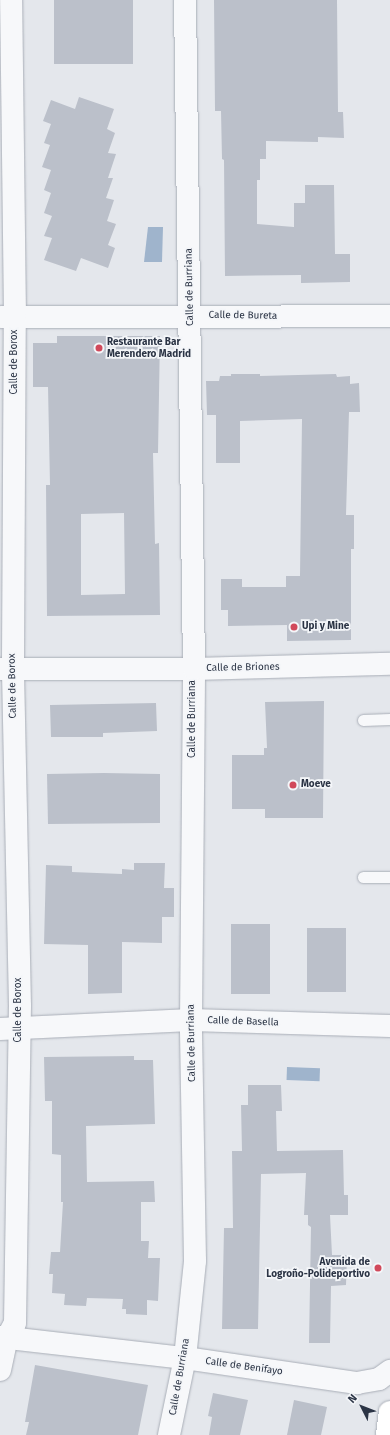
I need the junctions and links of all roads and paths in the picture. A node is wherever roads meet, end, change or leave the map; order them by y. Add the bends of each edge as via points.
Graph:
1 (11, 0) edge
2 (185, 0) edge
3 (191, 315) junction
4 (390, 316) edge
5 (8, 317) edge
6 (390, 664) edge
7 (6, 668) edge
8 (194, 669) junction
9 (390, 719) edge
10 (363, 720) dead end
11 (363, 877) dead end
12 (390, 877) edge
13 (191, 1020) junction
14 (390, 1026) edge
15 (10, 1029) edge
16 (3, 1338) edge
17 (185, 1358) junction
18 (0, 1370) edge
19 (390, 1371) edge
20 (390, 1412) edge
21 (169, 1435) edge
22 (387, 1435) edge

1 - 5 street, Calle de Borox
2 - 3 street, Calle de Burriana
3 - 4 street, Calle de Bureta
3 - 5 street, Calle de Bureta
3 - 8 street, Calle de Burriana
5 - 7 street, Calle de Borox
6 - 8 street, Calle de Briones
7 - 8 street, Calle de Briones
7 - 15 street, Calle de Borox
8 - 13 street, Calle de Burriana
9 - 10 lane
11 - 12 lane
13 - 14 street, Calle de Basella
13 - 15 street, Calle de Basella
13 - 17 street, Calle de Burriana via 195,1260
15 - 16 street, Calle de Borox via 15,1324
16 - 17 street, Calle de Benifayo
16 - 18 street, Calle de Borox
17 - 19 street, Calle de Benifayo via 357,1383 378,1378
17 - 21 street, Calle de Burriana
20 - 22 main road

